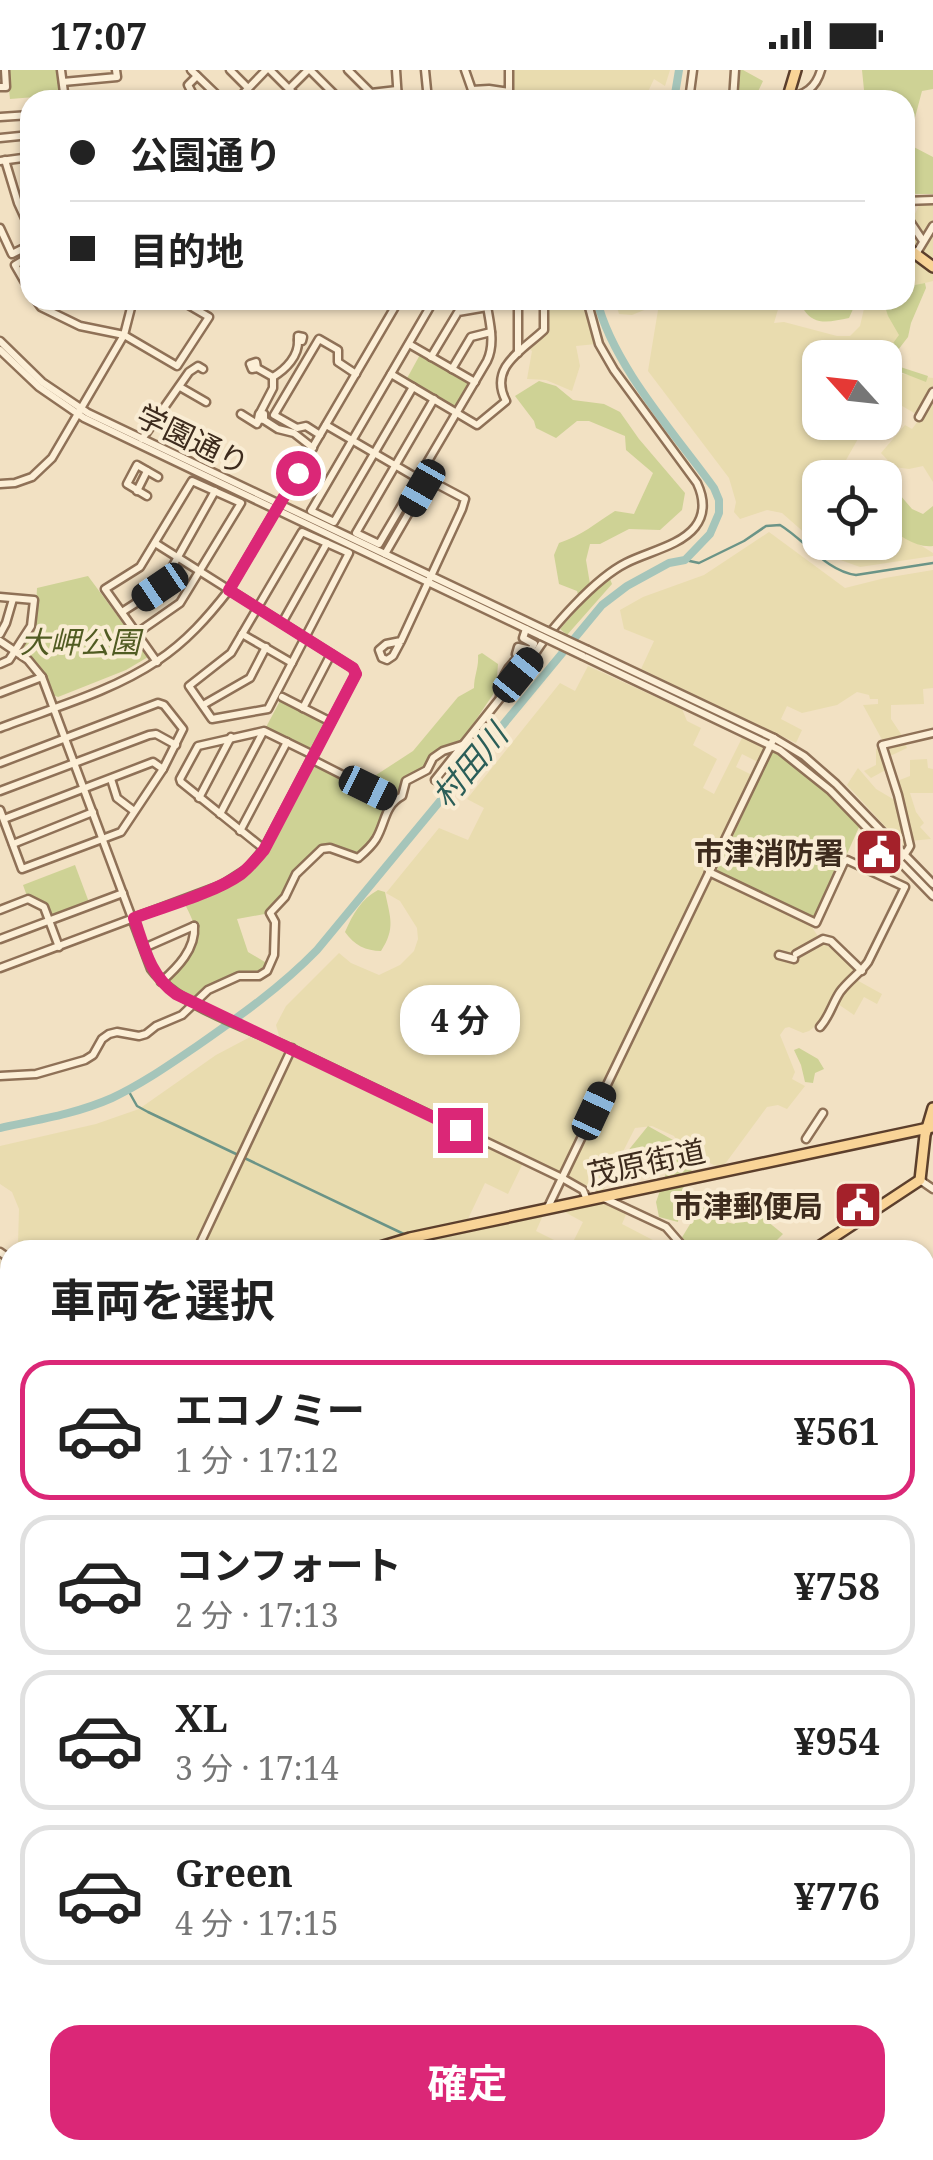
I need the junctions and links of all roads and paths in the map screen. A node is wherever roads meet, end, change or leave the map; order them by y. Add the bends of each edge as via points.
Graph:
1 (5, 70) edge
2 (62, 70) edge
3 (116, 70) edge
4 (230, 70) edge
5 (268, 70) edge
6 (309, 70) edge
7 (348, 70) edge
8 (396, 70) edge
9 (464, 70) edge
10 (92, 75) edge
11 (63, 82) junction
12 (0, 87) edge
13 (248, 88) joint
14 (289, 89) joint
15 (64, 90) edge
16 (330, 90) edge
17 (368, 90) edge
18 (398, 90) edge
19 (472, 90) joint
20 (496, 90) edge
21 (3, 160) edge
22 (20, 208) edge
23 (915, 225) edge
24 (933, 226) edge
25 (0, 228) edge
26 (923, 241) junction
27 (20, 250) edge
28 (916, 254) joint
29 (933, 267) edge
30 (49, 310) edge
31 (130, 310) edge
32 (196, 310) edge
33 (393, 310) edge
34 (428, 310) edge
35 (465, 310) edge
36 (487, 310) edge
37 (518, 310) edge
38 (544, 310) edge
39 (590, 310) edge
40 (491, 332) junction
41 (124, 335) junction
42 (298, 340) dead end
43 (0, 341) edge
44 (409, 344) junction
45 (0, 350) edge
46 (518, 352) junction
47 (431, 357) junction
48 (258, 368) dead end
49 (203, 369) dead end
50 (452, 369) junction
51 (356, 374) junction
52 (391, 374) junction
53 (273, 377) junction
54 (475, 382) junction
55 (180, 387) junction
56 (413, 387) junction
57 (933, 392) edge
58 (434, 399) junction
59 (206, 402) dead end
60 (80, 412) junction
61 (457, 412) junction
62 (241, 414) dead end
63 (261, 418) junction
64 (919, 418) dead end
65 (326, 425) junction
66 (320, 435) junction
67 (142, 439) junction
68 (352, 440) junction
69 (313, 448) junction
70 (374, 453) junction
71 (395, 466) junction
72 (158, 477) dead end
73 (417, 478) junction
74 (0, 484) edge
75 (216, 491) junction
76 (147, 496) dead end
77 (277, 507) junction
78 (155, 543) junction
79 (327, 543) junction
80 (384, 554) junction
81 (177, 558) junction
82 (200, 572) junction
83 (430, 579) junction
84 (229, 590) junction
85 (0, 597) edge
86 (13, 599) junction
87 (257, 607) junction
88 (122, 612) junction
89 (282, 624) junction
90 (526, 629) junction
91 (137, 632) junction
92 (543, 633) junction
93 (242, 634) junction
94 (0, 638) edge
95 (305, 638) junction
96 (400, 641) dead end
97 (266, 647) junction
98 (15, 652) junction
99 (331, 654) junction
100 (533, 657) junction
101 (518, 658) junction
102 (157, 662) junction
103 (292, 663) junction
104 (0, 664) edge
105 (42, 677) junction
106 (0, 692) edge
107 (282, 697) dead end
108 (500, 697) junction
109 (203, 705) junction
110 (54, 708) junction
111 (303, 708) junction
112 (331, 722) junction
113 (0, 728) edge
114 (264, 731) junction
115 (933, 734) edge
116 (231, 737) junction
117 (65, 738) junction
118 (287, 742) junction
119 (772, 742) junction
120 (176, 745) junction
121 (462, 745) junction
122 (312, 757) junction
123 (0, 763) edge
124 (75, 764) junction
125 (164, 769) junction
126 (111, 779) junction
127 (435, 780) dead end
128 (85, 788) junction
129 (0, 791) edge
130 (200, 798) junction
131 (394, 801) junction
132 (0, 810) edge
133 (134, 811) junction
134 (92, 812) junction
135 (219, 814) junction
136 (4, 819) junction
137 (240, 830) junction
138 (103, 838) junction
139 (12, 844) junction
140 (264, 850) junction
141 (901, 857) junction
142 (709, 872) junction
143 (886, 877) junction
144 (933, 884) edge
145 (123, 892) junction
146 (933, 896) edge
147 (0, 910) edge
148 (134, 918) junction
149 (49, 920) junction
150 (0, 938) edge
151 (59, 947) junction
152 (144, 948) junction
153 (779, 955) dead end
154 (0, 968) edge
155 (862, 971) junction
156 (161, 982) junction
157 (192, 1003) junction
158 (820, 1027) dead end
159 (292, 1048) junction
160 (0, 1076) edge
161 (933, 1108) edge
162 (823, 1113) dead end
163 (930, 1127) edge
164 (806, 1139) dead end
165 (562, 1178) junction
166 (920, 1180) junction
167 (933, 1189) edge
168 (602, 1197) junction
169 (587, 1200) junction
170 (548, 1208) junction
171 (202, 1240) edge
172 (403, 1240) edge
173 (677, 1240) edge
174 (829, 1240) edge

1 - 12 street via 6,87
2 - 11 street
3 - 10 street via 117,77
4 - 13 street
5 - 13 street
5 - 14 street
6 - 14 street
6 - 16 street
7 - 17 street
8 - 18 street
9 - 19 street
10 - 11 street
11 - 15 street
19 - 20 street
21 - 22 street
23 - 26 street
24 - 26 street
25 - 27 street via 12,254
26 - 28 street
28 - 29 main road
30 - 41 street via 80,326
31 - 41 street
32 - 41 street via 208,317 177,366
33 - 51 street
34 - 44 street
35 - 47 street
36 - 40 street
37 - 46 street
38 - 46 street via 544,330
39 - 100 street via 605,357 697,483 704,503 687,535 616,568
40 - 50 street via 471,337
40 - 54 street via 492,350
41 - 60 street
42 - 53 street via 285,370
43 - 60 street, 学園通り
44 - 47 street
44 - 52 street
45 - 60 street, 学園通り via 39,388
46 - 61 street via 502,372 506,401 478,425
47 - 50 street
48 - 53 street
49 - 55 street via 194,368
50 - 54 street
51 - 65 street
51 - 66 street via 338,362 338,350 319,339 274,414
52 - 56 street
52 - 68 street
53 - 63 street
54 - 61 street
55 - 59 street
55 - 67 street
56 - 58 street
56 - 70 street
57 - 64 street
58 - 61 street
58 - 71 street
60 - 67 street, 学園通り
60 - 74 street via 39,471
60 - 77 street, 学園通り
61 - 73 street
62 - 63 street via 257,424
63 - 69 street
65 - 66 street
65 - 68 street
66 - 69 street
67 - 77 street, 学園通り
68 - 70 street
68 - 70 street via 311,511 334,522
69 - 77 street
70 - 71 street
71 - 73 street
71 - 73 street via 356,533 379,544
72 - 76 street via 147,471 136,490
75 - 78 street via 192,481
75 - 81 street
75 - 82 street via 241,503
77 - 80 street, 学園通り
77 - 83 street, 学園通り
77 - 84 street
78 - 81 street
78 - 88 street via 140,568 105,590
79 - 87 street via 302,532
79 - 89 street
79 - 95 street via 349,553
80 - 83 street, 学園通り
80 - 83 street via 426,484 461,496 465,503
81 - 82 street
81 - 88 street via 160,587
82 - 84 street
82 - 91 street via 180,604
83 - 90 street, 学園通り
83 - 92 street, 学園通り
83 - 96 street
84 - 87 street
84 - 102 street
85 - 86 street
86 - 94 street
86 - 98 street via 34,600 31,626
87 - 89 street
87 - 93 street
88 - 91 street
89 - 95 street
90 - 92 street, 学園通り
90 - 101 street via 524,638 534,646 518,647
91 - 102 street
92 - 119 street, bridge
93 - 97 street
93 - 109 street via 231,653 189,686
94 - 98 street
95 - 99 street
95 - 103 street
97 - 103 street
97 - 109 street via 250,678
98 - 104 street
98 - 105 street
99 - 111 street
99 - 112 street via 356,674
100 - 101 street
100 - 108 street
101 - 108 street via 502,678
102 - 110 street
103 - 109 street via 268,708 212,720
105 - 106 street
105 - 110 street
107 - 111 street
108 - 121 street
110 - 113 street
110 - 117 street
111 - 112 street
112 - 122 street
114 - 116 street
114 - 118 street
114 - 135 street
115 - 141 street via 882,745 910,846
116 - 130 street
116 - 130 street via 198,746 180,781
117 - 120 street via 162,703 184,729
117 - 123 street
117 - 124 street
118 - 122 street
118 - 137 street
119 - 141 street
119 - 142 street
120 - 124 street via 156,734
120 - 125 street
121 - 127 street
121 - 131 street via 433,758
122 - 131 street
122 - 140 street
124 - 128 street
124 - 129 street
125 - 126 street via 154,762
125 - 133 street
126 - 128 street
126 - 133 street via 118,798
128 - 134 street
128 - 136 street
130 - 135 street
131 - 157 street via 376,840 358,858 322,848 296,874 270,913 274,955 267,972 238,976
132 - 136 street
133 - 138 street via 121,832
134 - 138 street
134 - 139 street
135 - 137 street
136 - 139 street
137 - 140 street
138 - 139 street via 22,869
138 - 145 street
140 - 148 street via 222,885
141 - 143 street
141 - 144 street
141 - 146 street
142 - 143 street via 816,924 844,862
142 - 165 street
143 - 155 street via 905,887
145 - 148 street
145 - 149 street
147 - 149 street via 28,899 44,907
148 - 151 street
148 - 152 street
149 - 150 street
149 - 151 street
151 - 154 street
152 - 156 street
152 - 156 street via 194,926 180,964
153 - 155 street via 795,956 822,939
155 - 158 street via 840,991
156 - 157 street
157 - 159 street
157 - 160 street via 146,1034 110,1034 85,1060
159 - 165 street
159 - 171 street
161 - 163 main road
162 - 164 street
163 - 166 main road
163 - 168 main road, 茂原街道
165 - 169 street via 584,1190
165 - 170 street
166 - 167 street
166 - 174 main road
168 - 169 main road, 茂原街道
168 - 173 street via 666,1227
169 - 170 main road, 茂原街道
170 - 172 main road, 茂原街道

